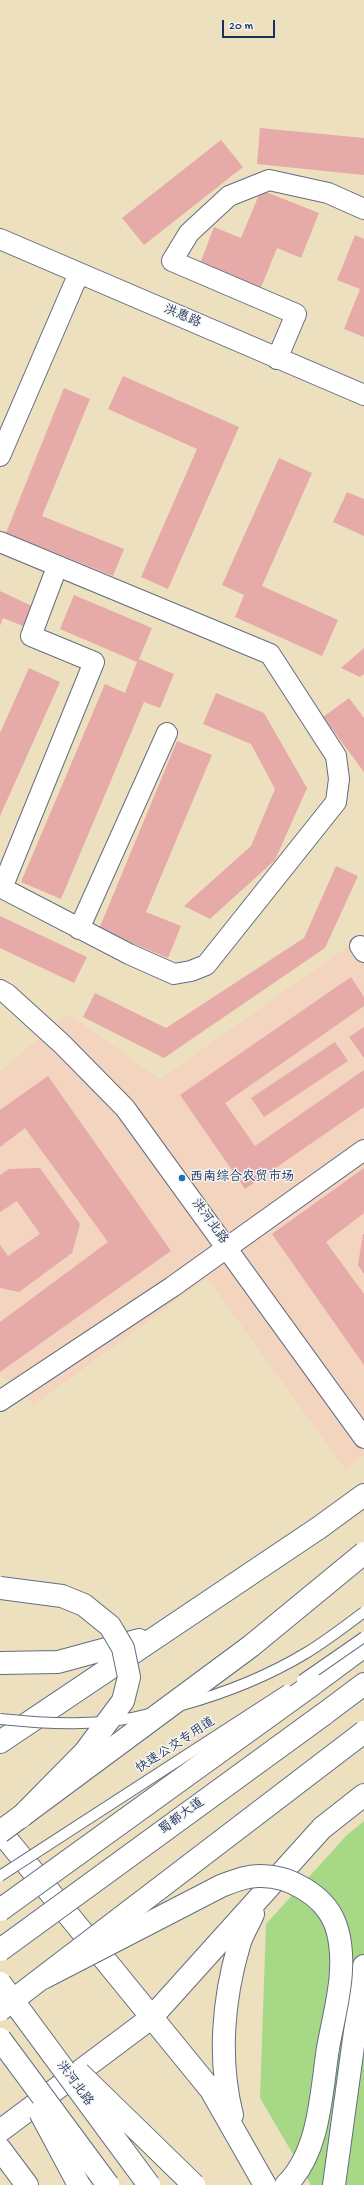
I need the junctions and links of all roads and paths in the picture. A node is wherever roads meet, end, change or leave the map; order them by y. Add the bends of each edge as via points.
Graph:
1 (364, 209) edge
2 (0, 240) edge
3 (79, 273) junction
4 (277, 359) junction
5 (364, 395) edge
6 (0, 456) edge
7 (0, 542) edge
8 (57, 567) junction
9 (167, 733) dead end
10 (79, 929) junction
11 (0, 990) edge
12 (364, 1150) edge
13 (227, 1247) junction
14 (0, 1401) edge
15 (364, 1438) edge
16 (364, 1495) edge
17 (364, 1553) edge
18 (0, 1588) edge
19 (364, 1612) edge
20 (165, 1632) junction
21 (364, 1637) edge
22 (364, 1646) edge
23 (0, 1663) edge
24 (364, 1684) edge
25 (0, 1719) edge
26 (364, 1732) edge
27 (0, 1742) edge
28 (364, 1795) edge
29 (21, 1817) junction
30 (0, 1831) edge
31 (0, 1876) edge
32 (262, 1894) junction
33 (0, 1910) edge
34 (0, 1950) edge
35 (364, 1966) edge
36 (43, 1978) junction
37 (0, 1983) edge
38 (0, 2010) edge
39 (151, 2018) junction
40 (32, 2027) junction
41 (4, 2044) edge
42 (0, 2131) edge
43 (238, 2139) junction
44 (0, 2149) edge
45 (27, 2185) edge
46 (79, 2185) edge
47 (108, 2185) edge
48 (149, 2185) edge
49 (194, 2185) edge
50 (265, 2185) edge
51 (286, 2185) edge
52 (334, 2185) edge

1 - 4 street via 328,193 269,180 229,196 189,233 172,261 296,314
2 - 3 street, 洪惠路
3 - 4 street, 洪惠路
3 - 6 street
4 - 5 street, 洪惠路
7 - 8 street
8 - 10 street via 31,636 94,662 2,888
8 - 10 street via 270,654 336,756 339,779 336,802 206,965 174,974
9 - 10 street
11 - 13 street, 洪河北路 via 62,1044 125,1108
12 - 13 street
13 - 14 street
13 - 15 street, 洪河北路
16 - 20 main road via 320,1528
17 - 29 main road, bridge via 251,1646
18 - 29 main road, bridge via 62,1596 84,1605 110,1626 123,1648 129,1677 123,1701 85,1752
19 - 25 lane, 快速公交专用道, bridge via 306,1653 255,1679 206,1698 132,1718 47,1724
20 - 23 main road via 58,1662
20 - 27 main road
21 - 31 lane, 快速公交专用道, bridge via 321,1668
22 - 33 main road, bridge
24 - 34 main road, 蜀都大道, bridge
26 - 36 main road, bridge
28 - 32 main road via 322,1828
29 - 30 main road, bridge
30 - 39 main road
32 - 39 main road
32 - 43 main road via 240,1944 228,1994 224,2046 226,2090
35 - 52 main road
36 - 38 main road, bridge
36 - 51 main road, bridge via 221,1886 246,1878 263,1876 293,1882 319,1900 334,1920 342,1970 312,2144 297,2174
37 - 40 main road, 洪河北路, bridge
39 - 42 main road
39 - 43 main road via 211,2090
40 - 48 main road, 洪河北路, bridge
40 - 49 main road, bridge
41 - 46 main road, bridge
41 - 47 main road, bridge
43 - 50 main road
44 - 45 main road

